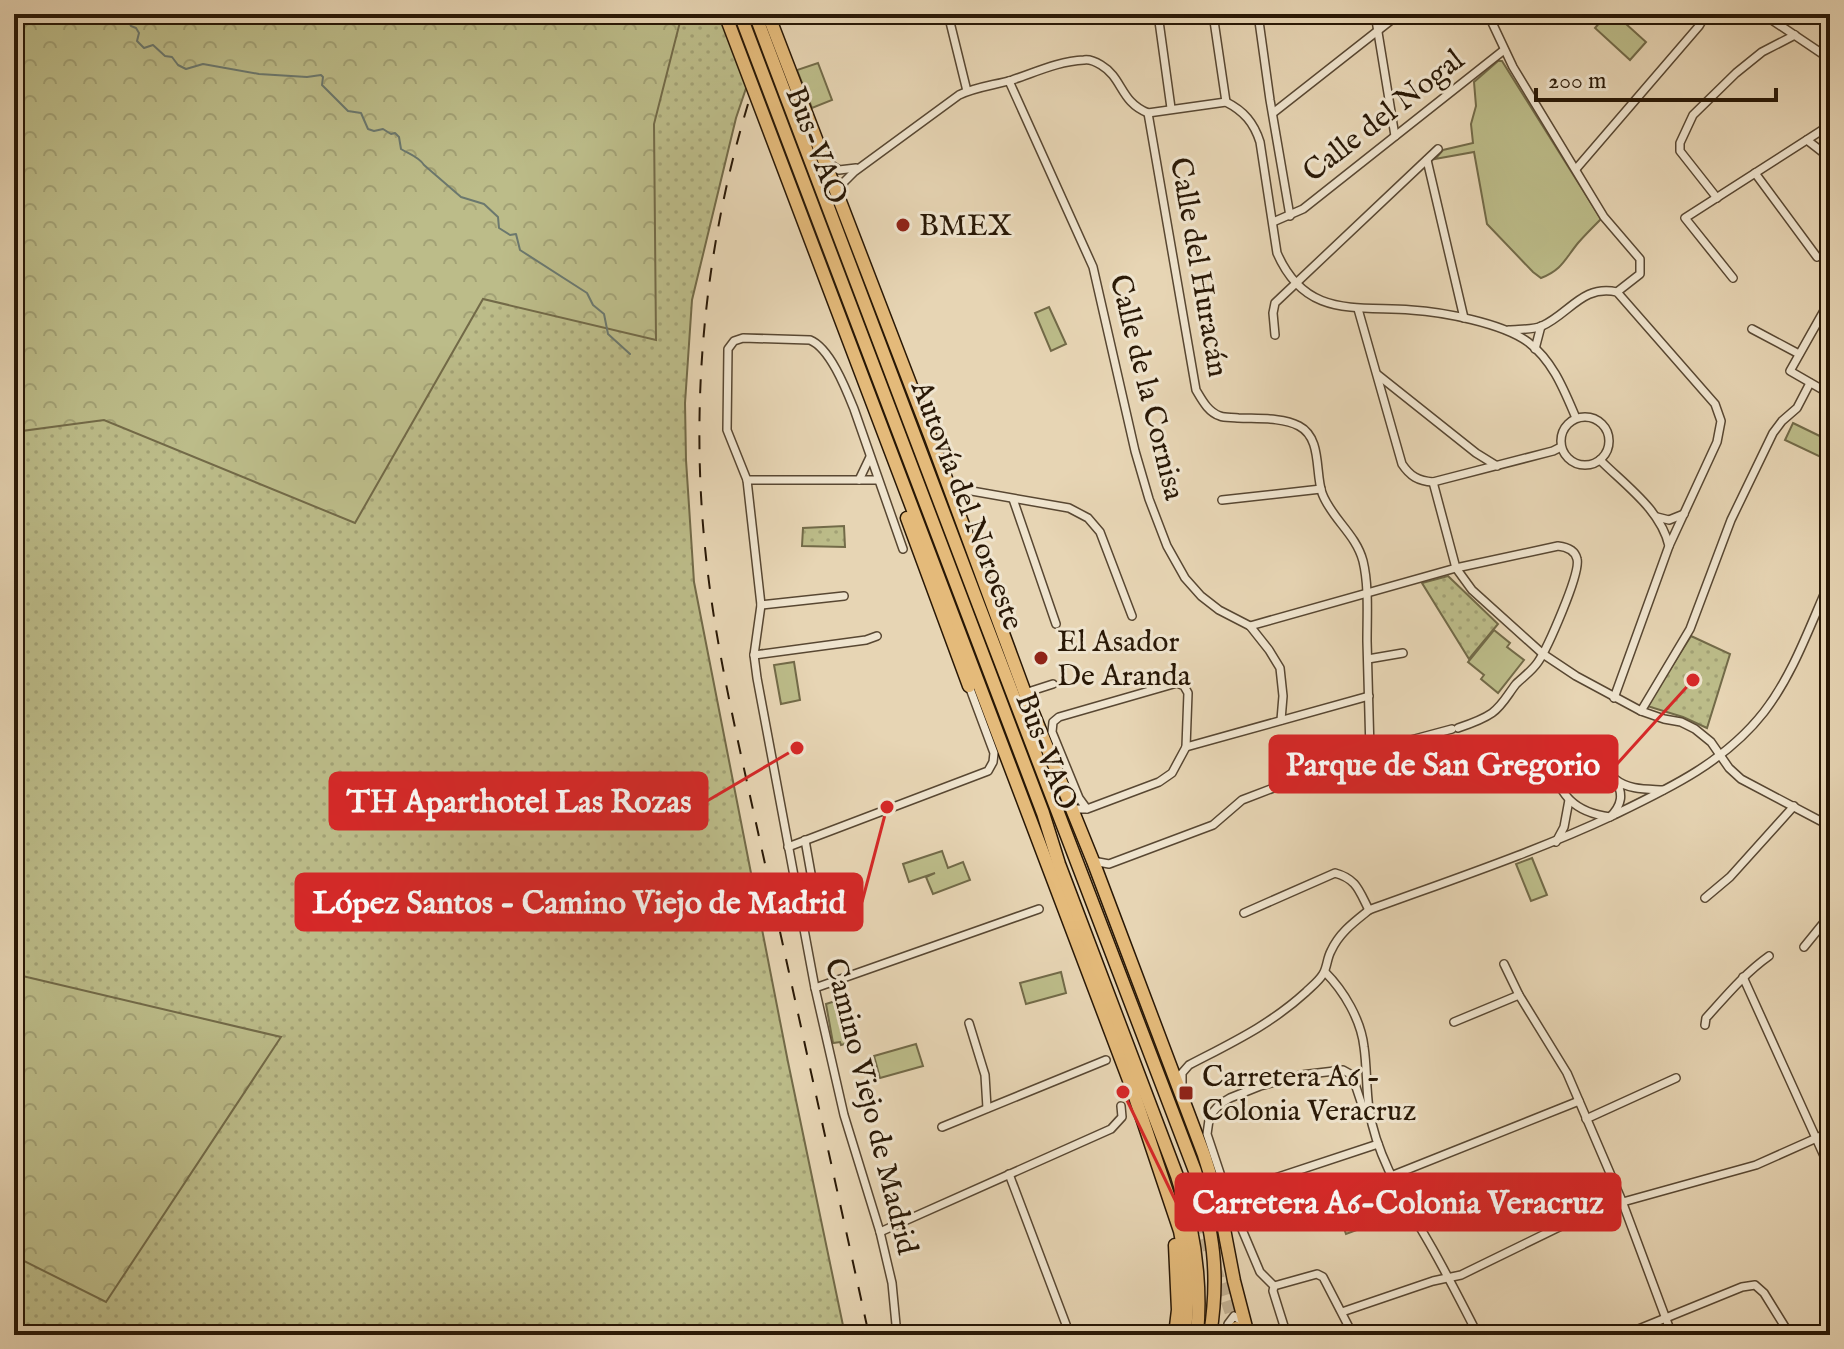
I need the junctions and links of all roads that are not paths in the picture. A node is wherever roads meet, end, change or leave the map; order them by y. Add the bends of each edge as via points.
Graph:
1 (725, 14) edge
2 (740, 14) edge
3 (755, 14) edge
4 (768, 14) edge
5 (948, 14) edge
6 (1158, 14) edge
7 (1213, 14) edge
8 (1258, 14) edge
9 (1375, 14) edge
10 (1399, 14) edge
11 (1488, 14) edge
12 (1706, 14) edge
13 (1763, 14) edge
14 (1378, 31) junction
15 (1795, 35) junction
16 (1504, 50) junction
17 (1830, 59) edge
18 (1009, 81) junction
19 (967, 91) junction
20 (1226, 102) junction
21 (1171, 108) junction
22 (1148, 113) junction
23 (1273, 113) junction
24 (1830, 125) edge
25 (812, 133) junction
26 (1395, 136) junction
27 (1807, 140) junction
28 (1438, 149) dead end
29 (1279, 150) junction
30 (1262, 153) junction
31 (1830, 158) edge
32 (1427, 160) junction
33 (862, 166) junction
34 (1576, 169) junction
35 (1755, 173) junction
36 (1717, 198) junction
37 (1290, 216) junction
38 (1273, 222) junction
39 (1817, 257) dead end
40 (1733, 278) dead end
41 (870, 282) junction
42 (1295, 283) junction
43 (1617, 292) junction
44 (1830, 300) edge
45 (1358, 309) junction
46 (1464, 318) junction
47 (1541, 326) junction
48 (1752, 329) dead end
49 (1507, 330) junction
50 (1275, 335) dead end
51 (1535, 349) junction
52 (1799, 354) junction
53 (1378, 375) junction
54 (1810, 383) junction
55 (1830, 394) edge
56 (873, 405) junction
57 (1576, 418) junction
58 (1561, 447) junction
59 (870, 457) junction
60 (1600, 460) junction
61 (1497, 466) junction
62 (747, 480) junction
63 (859, 480) junction
64 (878, 480) junction
65 (1433, 482) junction
66 (949, 487) junction
67 (1321, 489) junction
68 (969, 491) junction
69 (1013, 499) junction
70 (1222, 500) dead end
71 (956, 504) junction
72 (1684, 514) junction
73 (1657, 517) junction
74 (1669, 546) junction
75 (903, 549) dead end
76 (1456, 568) junction
77 (1830, 581) edge
78 (1366, 593) junction
79 (844, 596) dead end
80 (761, 605) junction
81 (1132, 616) dead end
82 (1056, 624) dead end
83 (1250, 626) junction
84 (877, 636) dead end
85 (1403, 653) dead end
86 (1543, 654) junction
87 (754, 655) junction
88 (1368, 659) junction
89 (1053, 684) dead end
90 (969, 686) joint
91 (1025, 693) junction
92 (1369, 696) junction
93 (1614, 698) junction
94 (1641, 711) junction
95 (1281, 720) junction
96 (1186, 747) junction
97 (1370, 751) junction
98 (1720, 756) junction
99 (1615, 779) junction
100 (1666, 790) junction
101 (1569, 800) junction
102 (1794, 806) junction
103 (1072, 809) junction
104 (1087, 809) junction
105 (1043, 813) junction
106 (1610, 817) junction
107 (1830, 826) edge
108 (805, 840) junction
109 (1556, 842) junction
110 (788, 847) junction
111 (1093, 861) junction
112 (1109, 864) junction
113 (1099, 880) junction
114 (1705, 898) dead end
115 (817, 907) dead end
116 (1039, 909) dead end
117 (1369, 910) junction
118 (1244, 913) dead end
119 (1830, 915) edge
120 (1804, 947) dead end
121 (1769, 956) dead end
122 (1504, 964) dead end
123 (1325, 972) junction
124 (1743, 977) junction
125 (815, 988) junction
126 (1519, 995) junction
127 (1454, 1022) dead end
128 (969, 1023) dead end
129 (1705, 1025) dead end
130 (1144, 1037) junction
131 (1167, 1054) junction
132 (1106, 1060) dead end
133 (1189, 1065) junction
134 (1676, 1078) dead end
135 (1579, 1101) junction
136 (1184, 1102) junction
137 (1121, 1106) dead end
138 (987, 1108) junction
139 (1369, 1109) junction
140 (1586, 1119) junction
141 (942, 1127) dead end
142 (1830, 1132) edge
143 (1815, 1138) junction
144 (1378, 1144) junction
145 (1830, 1169) edge
146 (1009, 1174) junction
147 (1391, 1176) junction
148 (1227, 1194) junction
149 (1622, 1201) junction
150 (1194, 1204) tunnel mouth
151 (1180, 1231) junction
152 (880, 1232) junction
153 (1449, 1278) junction
154 (1274, 1286) junction
155 (1342, 1312) junction
156 (1666, 1319) junction
157 (1239, 1331) edge
158 (897, 1335) edge
159 (1070, 1335) edge
160 (1175, 1335) edge
161 (1185, 1335) edge
162 (1197, 1335) edge
163 (1210, 1335) edge
164 (1218, 1335) edge
165 (1279, 1335) edge
166 (1353, 1335) edge
167 (1478, 1335) edge
168 (1624, 1335) edge
169 (1672, 1335) edge
170 (1790, 1335) edge

1 - 56 highway, Autovía del Noroeste
2 - 105 highway, Bus-VAO
3 - 130 highway, Autovía del Noroeste
4 - 25 highway
5 - 19 street
6 - 21 street
7 - 20 street
8 - 23 street
9 - 14 street
10 - 14 street
11 - 16 street
12 - 34 street
13 - 15 street
14 - 23 street
14 - 26 street
15 - 17 street
15 - 36 street via 1762,52 1693,115 1680,151
16 - 26 street, Calle del Nogal
16 - 34 street
18 - 19 street
18 - 22 street via 1088,59 1104,67 1130,103
18 - 83 street, Calle de la Cornisa via 1093,267 1135,451 1167,546 1201,596
19 - 33 street
20 - 21 street
20 - 30 street via 1249,119
21 - 22 street
22 - 67 street, Calle del Huracán via 1196,390 1220,417 1277,420 1303,428 1313,441
23 - 29 street
24 - 27 street
25 - 33 street via 831,166
25 - 41 highway
26 - 37 street, Calle del Nogal
27 - 31 street
27 - 35 street
28 - 32 street
29 - 30 street
29 - 37 street
30 - 38 street
32 - 42 street
32 - 46 street
33 - 41 street via 844,182 840,194
34 - 43 street via 1604,217 1640,259 1640,274
35 - 36 street
35 - 39 street
36 - 40 street via 1685,218
37 - 38 street, Calle del Nogal
38 - 42 street via 1277,253
41 - 66 highway
42 - 45 street via 1330,305
42 - 50 street via 1275,303
43 - 47 street via 1591,293
43 - 72 street via 1715,404 1721,421 1717,442
44 - 52 street
45 - 46 street
45 - 53 street
46 - 49 street
47 - 49 street
47 - 51 street
48 - 52 street
49 - 51 street
51 - 57 street via 1556,374
52 - 54 street via 1790,371
53 - 61 street
53 - 65 street via 1402,464 1422,482
54 - 55 street
54 - 94 street via 1797,408 1773,433 1731,520 1690,629
56 - 90 highway via 870,416
56 - 151 highway, Autovía del Noroeste via 1132,1088
57 - 58 street via 1561,436
57 - 60 street via 1599,421 1607,430 1610,443
58 - 60 street via 1576,464
58 - 61 street
59 - 62 street via 846,387 817,342 743,338 729,346 727,430
59 - 63 street
59 - 64 street
60 - 73 street
61 - 65 street
62 - 63 street
62 - 80 street, Camino Viejo de Madrid
63 - 64 street
64 - 75 street
65 - 76 street
66 - 68 street
66 - 71 highway
67 - 70 street
67 - 78 street, Calle del Huracán via 1358,549
68 - 69 street
68 - 71 street
69 - 81 street via 1069,508 1088,518 1100,532
69 - 82 street
71 - 91 highway
72 - 73 street via 1669,520
72 - 74 street
73 - 74 street
74 - 93 street
76 - 78 street
76 - 86 street via 1472,590
76 - 86 street via 1558,546 1574,553 1578,567
77 - 98 street via 1790,672 1763,713
78 - 83 street
78 - 88 street, Calle del Huracán
79 - 80 street
80 - 87 street, Camino Viejo de Madrid
83 - 95 street, Calle de la Cornisa via 1280,668
84 - 87 street
85 - 88 street
86 - 93 street
86 - 97 street via 1502,704 1482,719
87 - 110 street, Camino Viejo de Madrid
88 - 92 street, Calle del Huracán
89 - 91 street
90 - 108 street via 994,753 988,771
91 - 103 highway
92 - 95 street
92 - 97 street, Calle del Huracán
93 - 94 street
94 - 98 street via 1695,729
95 - 96 street
96 - 104 street via 1168,778
96 - 104 street via 1188,693 1177,683 1059,717 1052,732
97 - 112 street via 1242,800 1213,825
98 - 100 street
98 - 102 street via 1741,779
99 - 100 street via 1640,789
99 - 101 street via 1594,756 1567,748 1558,752 1552,771
99 - 106 street via 1622,800
100 - 106 street
101 - 106 street
101 - 109 street
102 - 107 street
102 - 114 street
103 - 104 street
103 - 111 highway
105 - 150 highway
105 - 162 highway, Bus-VAO via 1186,1202 1199,1279
106 - 109 street
108 - 110 street
108 - 115 street
109 - 117 street
110 - 125 street, Camino Viejo de Madrid
111 - 112 street
111 - 113 highway
112 - 113 street
113 - 131 highway
116 - 125 street
117 - 118 street via 1355,882 1335,873
117 - 123 street via 1333,946
119 - 120 street
121 - 124 street
122 - 126 street
123 - 133 street via 1257,1030
123 - 139 street via 1348,1001 1364,1044
124 - 129 street
124 - 143 street
125 - 152 street, Camino Viejo de Madrid via 844,1115
126 - 127 street
126 - 135 street
128 - 138 street via 985,1075
130 - 163 highway, Autovía del Noroeste via 1208,1215 1216,1277
130 - 164 highway via 1193,1143 1215,1208 1223,1271
131 - 133 street via 1174,1063
131 - 136 highway
132 - 138 street
133 - 136 street via 1181,1078
134 - 140 street
135 - 140 street
135 - 147 street
136 - 157 highway via 1219,1203
137 - 146 street via 1122,1117 1111,1129
138 - 141 street
139 - 144 street
139 - 148 street via 1363,1108 1352,1075 1343,1070 1301,1075 1230,1098 1213,1112 1207,1134
140 - 149 street
142 - 143 street
143 - 145 street
143 - 149 street via 1756,1165
144 - 147 street
144 - 148 street
146 - 152 street
146 - 159 street
147 - 153 street
148 - 154 street via 1260,1272
149 - 153 street
149 - 156 street
151 - 160 highway via 1175,1240
151 - 161 highway, Autovía del Noroeste via 1188,1288
152 - 158 street, Camino Viejo de Madrid
153 - 155 street
153 - 167 street
154 - 155 street via 1317,1274
154 - 165 street via 1284,1326
155 - 166 street
156 - 168 street
156 - 169 street
156 - 170 street via 1755,1285

